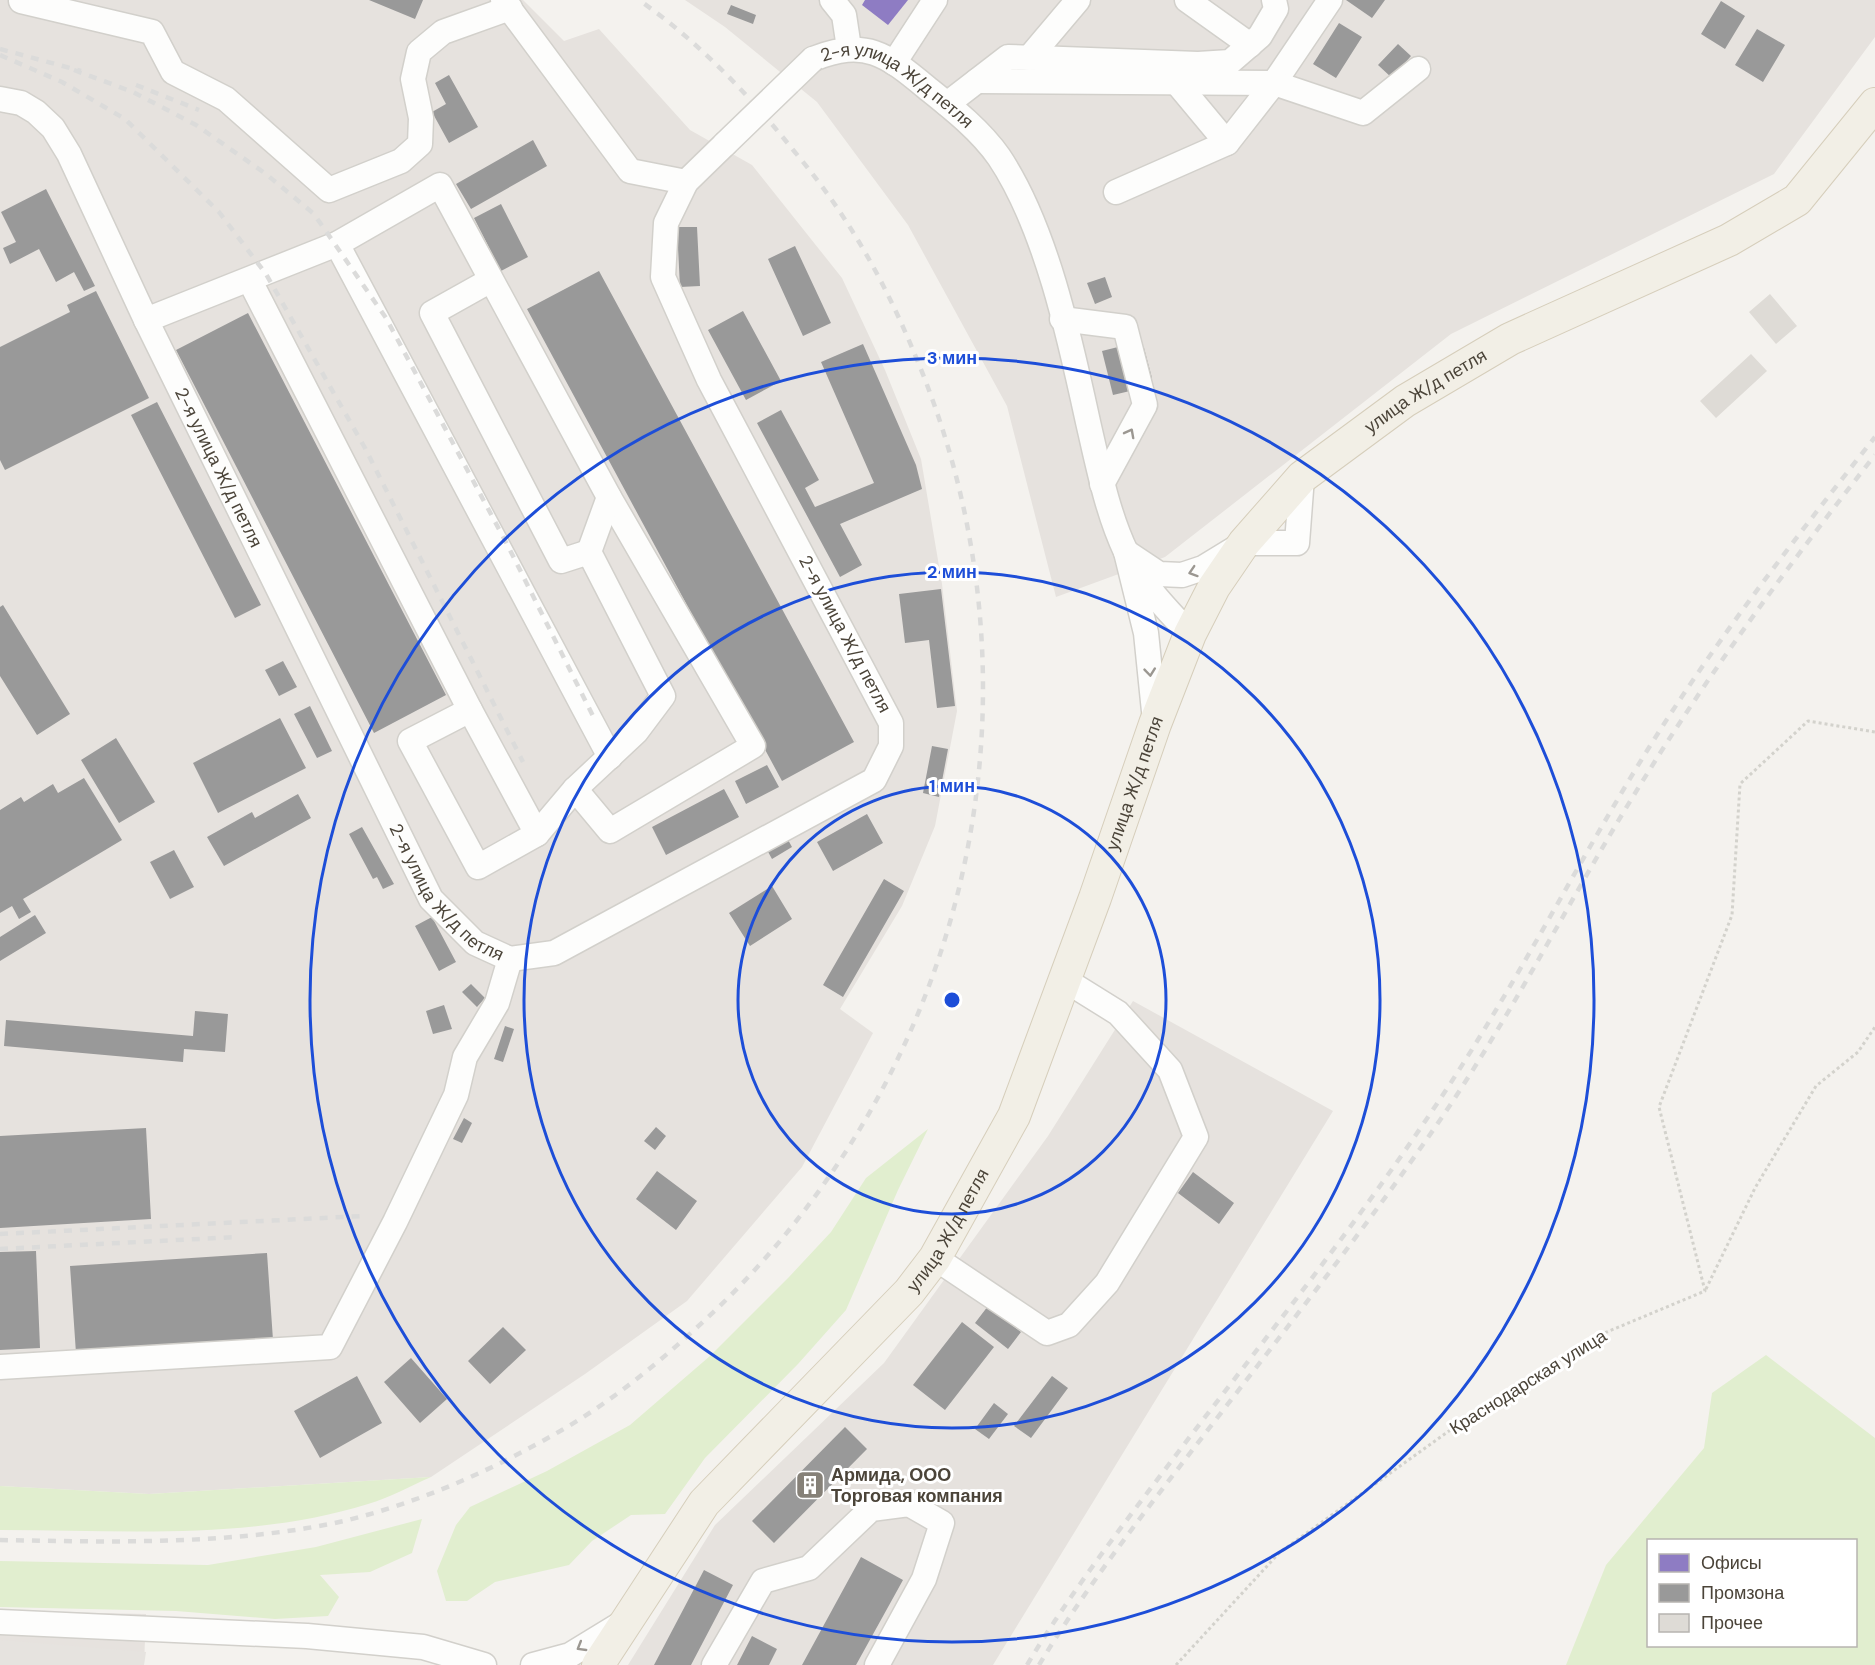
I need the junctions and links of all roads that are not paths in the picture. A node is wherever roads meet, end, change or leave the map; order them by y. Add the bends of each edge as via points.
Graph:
1 (832, 0) edge
2 (935, 0) edge
3 (1078, 0) edge
4 (1187, 0) edge
5 (1274, 0) edge
6 (1330, 0) edge
7 (21, 1) edge
8 (507, 4) edge
9 (1250, 45) junction
10 (849, 48) junction
11 (1029, 58) junction
12 (894, 63) junction
13 (1418, 69) dead end
14 (977, 81) junction
15 (1177, 83) junction
16 (1274, 83) junction
17 (0, 99) edge
18 (947, 104) junction
19 (1875, 104) edge
20 (1227, 143) junction
21 (686, 182) junction
22 (1116, 192) dead end
23 (337, 244) junction
24 (491, 280) junction
25 (250, 281) junction
26 (1062, 319) junction
27 (147, 320) junction
28 (1102, 484) junction
29 (609, 497) junction
30 (1244, 543) junction
31 (589, 552) junction
32 (1126, 552) junction
33 (1190, 634) junction
34 (470, 710) junction
35 (1155, 724) junction
36 (610, 757) junction
37 (575, 789) junction
38 (537, 834) junction
39 (510, 959) junction
40 (1065, 980) junction
41 (934, 1258) junction
42 (0, 1367) edge
43 (626, 1621) junction
44 (0, 1622) edge
45 (423, 1647) junction
46 (451, 1665) edge
47 (484, 1665) edge
48 (533, 1665) edge
49 (598, 1665) edge
50 (714, 1665) edge
51 (877, 1665) edge

1 - 10 street via 844,15
2 - 12 street
3 - 11 street
4 - 9 street
5 - 9 street via 1276,9
6 - 16 street
7 - 8 street via 152,32 172,72 226,99 329,190 401,161 420,144 421,118 413,80 419,52 443,32
8 - 21 street via 630,171
9 - 11 street via 1230,62 1198,64
10 - 12 street, 2-я улица Ж/д петля via 867,50
10 - 21 street, 2-я улица Ж/д петля, bridge via 813,59
11 - 14 street via 1008,57
12 - 18 street, 2-я улица Ж/д петля
13 - 16 street via 1364,113
14 - 15 street
14 - 18 street
15 - 16 street
15 - 20 street
16 - 20 street
17 - 27 street, 2-я улица Ж/д петля via 21,103 52,128 69,154
18 - 26 street, 2-я улица Ж/д петля via 998,156 1035,226
19 - 30 main road, улица Ж/д петля via 1797,200 1729,240 1510,339 1405,401 1302,477
20 - 22 street
21 - 39 street, 2-я улица Ж/д петля via 666,223 663,277 709,380 891,723 891,746 874,780 554,953
23 - 24 street via 440,185
23 - 25 street
23 - 36 street
24 - 29 street
24 - 31 street via 432,313 561,561
25 - 27 street
25 - 34 street
26 - 28 street, 2-я улица Ж/д петля
28 -> 26 street via 1145,405 1125,327
27 - 39 street, 2-я улица Ж/д петля via 431,899 475,943
28 - 32 street, 2-я улица Ж/д петля
29 - 31 street
29 - 37 street via 753,746 610,831
30 -> 32 street via 1203,568 1182,575 1160,574
30 - 33 main road, улица Ж/д петля via 1214,587
31 - 36 street via 663,696 636,732
32 - 33 street, 2-я улица Ж/д петля via 1156,598
32 -> 35 street via 1146,633
33 - 35 main road, улица Ж/д петля
34 - 38 street
34 - 38 street via 410,741 478,867
35 - 40 main road, улица Ж/д петля
36 - 37 street
37 - 38 street
39 - 42 street via 497,1003 465,1057 456,1095 330,1347
40 - 41 main road, улица Ж/д петля via 1014,1116
40 - 41 street via 1118,1014 1170,1070 1196,1137 1107,1283 1069,1325 1047,1333
41 - 43 main road, улица Ж/д петля via 909,1292 704,1503
43 -> 48 street via 570,1654
43 - 49 main road, улица Ж/д петля
44 - 45 street via 296,1635
45 - 46 street
45 - 47 street
50 - 51 street via 763,1581 809,1568 871,1509 909,1504 942,1523 924,1579

